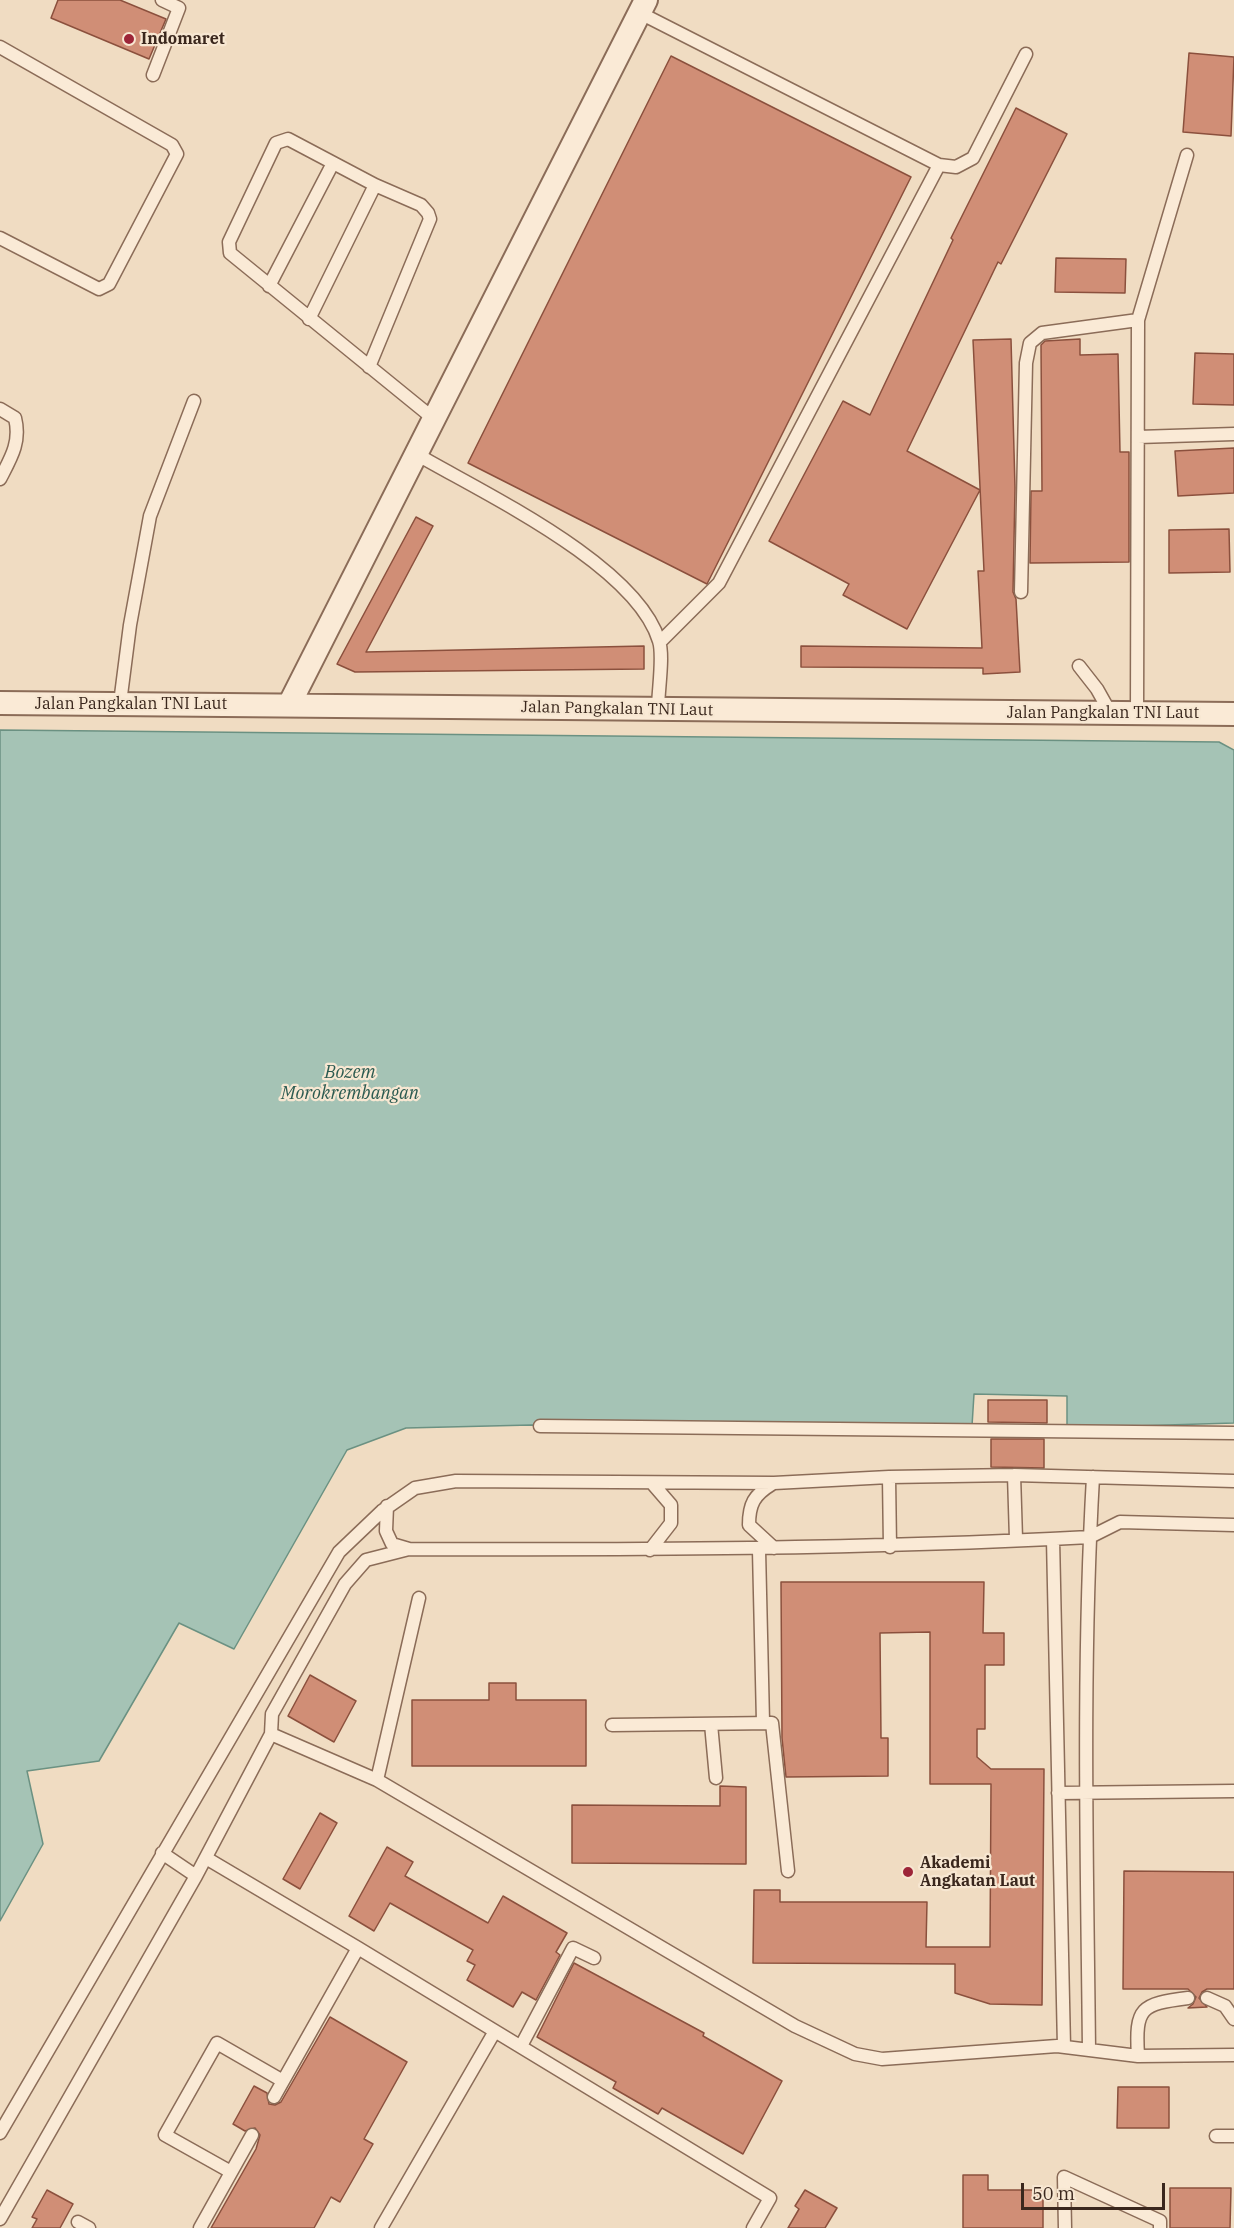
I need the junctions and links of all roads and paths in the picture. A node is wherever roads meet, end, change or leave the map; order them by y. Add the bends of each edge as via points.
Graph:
1 (162, 0) edge
2 (182, 4) edge
3 (643, 7) edge
4 (0, 47) edge
5 (1026, 54) dead end
6 (153, 75) dead end
7 (1187, 154) dead end
8 (333, 163) junction
9 (939, 165) junction
10 (375, 185) junction
11 (0, 238) edge
12 (269, 286) junction
13 (309, 319) junction
14 (1138, 320) junction
15 (369, 367) junction
16 (195, 401) dead end
17 (0, 409) edge
18 (434, 419) junction
19 (1234, 434) edge
20 (1138, 437) junction
21 (418, 455) junction
22 (0, 479) edge
23 (1021, 592) dead end
24 (660, 642) junction
25 (1079, 666) dead end
26 (0, 703) edge
27 (120, 703) junction
28 (289, 705) junction
29 (658, 709) junction
30 (1111, 714) junction
31 (1137, 714) junction
32 (1234, 714) edge
33 (540, 1426) dead end
34 (1234, 1434) edge
35 (1014, 1475) junction
36 (889, 1477) junction
37 (1094, 1477) junction
38 (1234, 1481) edge
39 (774, 1482) junction
40 (652, 1483) junction
41 (387, 1506) junction
42 (1234, 1525) edge
43 (1090, 1537) junction
44 (1016, 1539) junction
45 (1053, 1539) junction
46 (890, 1547) junction
47 (774, 1548) junction
48 (410, 1549) junction
49 (650, 1550) junction
50 (759, 1550) junction
51 (420, 1598) dead end
52 (251, 1706) junction
53 (272, 1714) junction
54 (763, 1722) junction
55 (711, 1724) junction
56 (612, 1725) dead end
57 (272, 1734) junction
58 (716, 1778) dead end
59 (377, 1780) junction
60 (1087, 1791) junction
61 (1234, 1791) edge
62 (1058, 1793) junction
63 (162, 1853) junction
64 (206, 1858) junction
65 (788, 1871) dead end
66 (196, 1876) junction
67 (358, 1947) junction
68 (594, 1958) dead end
69 (1188, 1998) dead end
70 (1207, 1998) dead end
71 (1234, 2019) edge
72 (495, 2031) junction
73 (521, 2046) junction
74 (1064, 2047) junction
75 (1089, 2050) junction
76 (1234, 2055) edge
77 (1138, 2056) junction
78 (283, 2081) junction
79 (274, 2097) dead end
80 (0, 2133) edge
81 (252, 2135) dead end
82 (1216, 2136) dead end
83 (1234, 2136) edge
84 (231, 2172) junction
85 (0, 2219) edge
86 (200, 2228) edge
87 (381, 2228) edge
88 (753, 2228) edge
89 (1065, 2228) edge
90 (1160, 2228) edge

1 - 2 lane
2 - 6 lane
3 - 9 lane
3 - 18 street
4 - 11 lane via 172,144 177,154 104,288 99,289
5 - 9 lane via 973,158 956,167
7 - 14 lane
8 - 10 lane
8 - 12 lane
8 - 12 lane via 288,139 276,142 228,247
9 - 24 lane via 719,583
10 - 13 lane
10 - 15 lane via 421,205 430,219
12 - 13 lane
13 - 15 lane
14 - 20 lane
14 - 23 lane via 1042,333 1030,343 1026,363
15 - 18 lane
16 - 27 lane via 150,516
17 - 22 lane via 15,418 18,429 16,448
18 - 21 street
19 - 20 lane
20 - 31 lane
21 - 24 lane via 598,564 641,604
21 - 28 street
24 - 29 lane
25 - 30 lane
26 - 27 street, Jalan Pangkalan TNI Laut
27 - 28 street, Jalan Pangkalan TNI Laut
28 - 29 street, Jalan Pangkalan TNI Laut
29 - 30 street, Jalan Pangkalan TNI Laut
30 - 31 street, Jalan Pangkalan TNI Laut
31 - 32 street, Jalan Pangkalan TNI Laut
33 - 34 lane
35 - 36 lane
35 - 37 lane
35 - 44 lane
36 - 39 lane
36 - 46 lane
37 - 38 lane
37 - 43 lane
39 - 40 lane
39 - 47 lane via 756,1493 749,1509 749,1525
40 - 41 lane via 456,1481 416,1488
40 - 49 lane via 671,1505 671,1523
41 - 48 lane via 386,1531 393,1544
41 - 52 lane via 339,1552
42 - 43 lane via 1120,1522
43 - 45 lane
43 - 60 lane
44 - 45 lane
44 - 46 lane
45 - 62 lane
46 - 47 lane
47 - 50 lane
48 - 49 lane
48 - 53 lane via 366,1560 345,1584
49 - 50 lane
50 - 54 lane
51 - 59 lane
52 - 53 lane
52 - 63 lane
53 - 57 lane
54 - 55 lane
54 - 65 lane via 772,1723
55 - 56 lane
55 - 58 lane
57 - 59 lane
57 - 64 lane
59 - 74 lane via 795,2026 855,2054 882,2059
60 - 61 lane
60 - 62 lane
60 - 75 lane
62 - 74 lane
63 - 66 lane
63 - 80 lane
64 - 66 lane
64 - 67 lane
66 - 85 lane
67 - 72 lane
67 - 78 lane
68 - 73 lane via 573,1948
69 - 77 lane via 1157,2002 1141,2012 1136,2028
70 - 71 lane via 1225,2006
72 - 73 lane
72 - 87 lane
73 - 88 lane via 770,2198
74 - 75 lane
75 - 77 lane
76 - 77 lane
78 - 79 lane
78 - 84 lane via 217,2043 165,2135
81 - 84 lane
82 - 83 lane
84 - 86 lane
89 - 90 lane via 1064,2178 1160,2221

